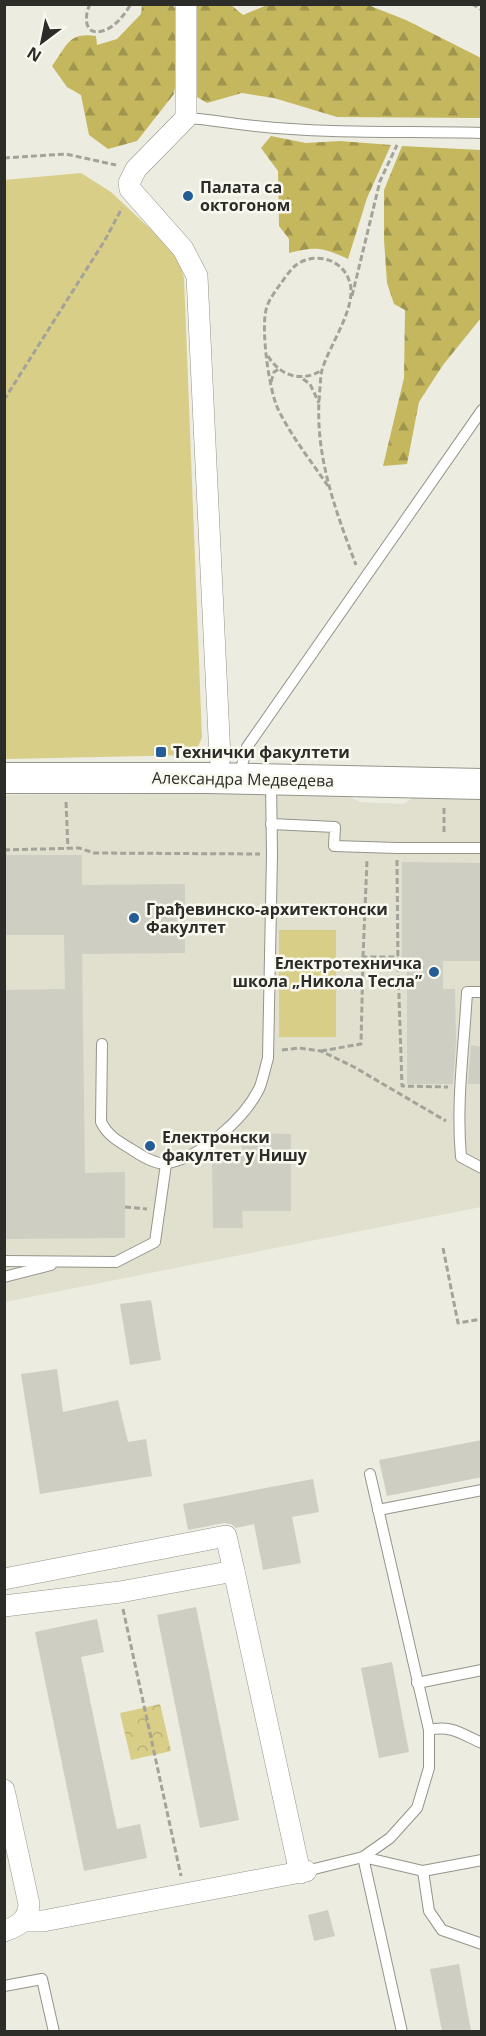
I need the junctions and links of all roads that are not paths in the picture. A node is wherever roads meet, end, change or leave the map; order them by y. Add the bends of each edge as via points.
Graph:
1 (186, 4) edge
2 (186, 118) junction
3 (482, 133) edge
4 (482, 410) edge
5 (220, 758) dead end
6 (4, 778) edge
7 (257, 779) junction
8 (482, 783) edge
9 (271, 824) junction
10 (482, 848) edge
11 (482, 992) edge
12 (102, 1044) dead end
13 (166, 1164) junction
14 (482, 1168) edge
15 (4, 1261) edge
16 (65, 1262) junction
17 (4, 1278) edge
18 (370, 1474) dead end
19 (482, 1490) edge
20 (378, 1510) junction
21 (164, 1548) junction
22 (234, 1570) junction
23 (4, 1579) edge
24 (170, 1582) junction
25 (4, 1606) edge
26 (482, 1670) edge
27 (417, 1683) junction
28 (429, 1730) junction
29 (482, 1743) edge
30 (4, 1790) edge
31 (363, 1857) junction
32 (482, 1860) edge
33 (423, 1871) junction
34 (303, 1872) junction
35 (24, 1921) junction
36 (4, 1931) edge
37 (482, 1944) edge
38 (4, 1986) edge
39 (54, 2031) edge
40 (402, 2031) edge

1 - 2 street
2 - 3 lane via 255,126
2 - 5 street via 133,179 183,249 197,276
4 - 7 lane via 247,747 242,765
6 - 7 main road, Александра Медведева
7 - 8 main road, Александра Медведева
7 - 9 lane
9 - 10 lane via 335,827 334,846
9 - 13 lane via 268,1058 258,1090 239,1118 198,1152
11 - 14 lane via 467,992 458,1127 461,1157
12 - 13 lane via 101,1122 106,1133 141,1156
13 - 16 lane via 155,1242 116,1262
15 - 16 lane
16 - 17 lane
18 - 20 lane
19 - 20 lane
20 - 27 lane
21 - 22 street via 226,1536
21 - 23 street
21 - 24 street
22 - 24 street
22 - 34 street
24 - 25 street
26 - 27 lane
27 - 28 lane
28 - 29 lane via 461,1731
28 - 31 lane via 429,1768 417,1808 390,1838
30 - 35 street via 29,1904
31 - 33 lane
31 - 34 lane
31 - 40 lane
32 - 33 lane
33 - 37 lane via 429,1911 442,1930
34 - 35 street via 43,1921
35 - 36 street
38 - 39 lane via 42,1979

